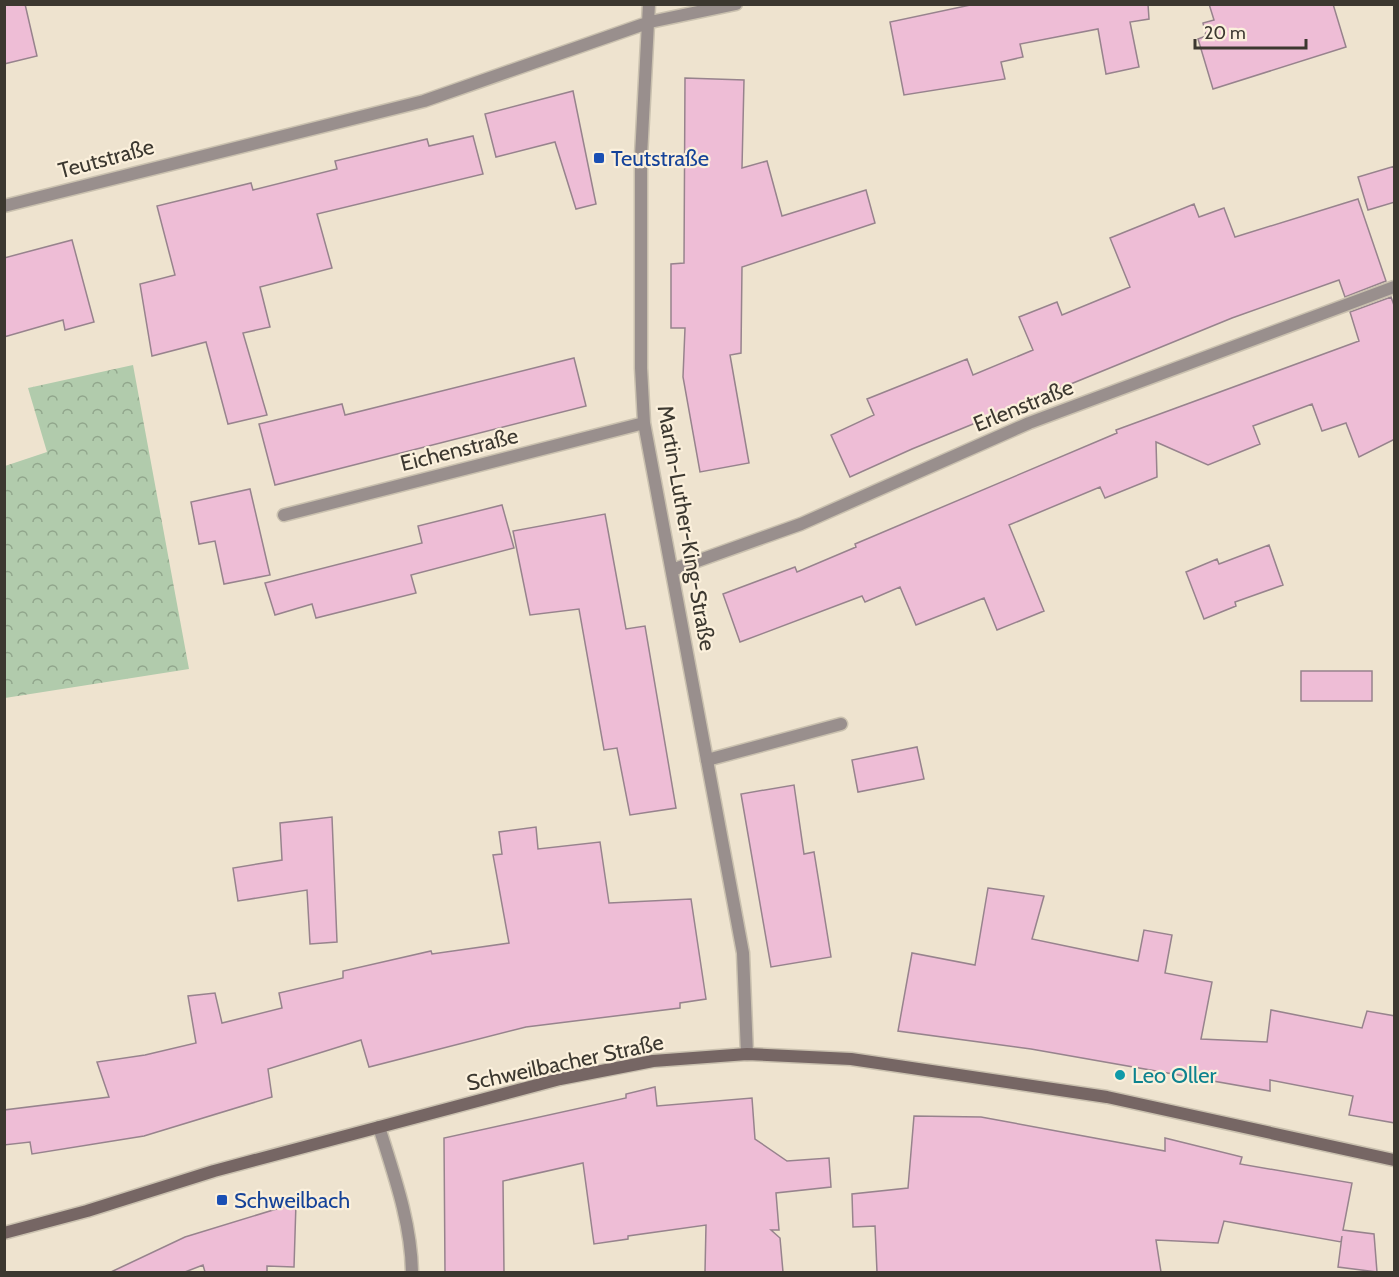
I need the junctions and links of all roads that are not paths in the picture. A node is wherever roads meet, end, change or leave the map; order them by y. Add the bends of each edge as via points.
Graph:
1 (649, 4) edge
2 (736, 4) edge
3 (650, 22) junction
4 (4, 206) edge
5 (1395, 287) edge
6 (644, 423) junction
7 (284, 515) dead end
8 (672, 570) junction
9 (841, 724) dead end
10 (707, 760) junction
11 (747, 1054) junction
12 (379, 1127) junction
13 (1395, 1160) edge
14 (4, 1233) edge
15 (411, 1272) edge

1 - 3 street, Martin-Luther-King-Straße
2 - 3 street, Teutstraße
3 - 4 street, Teutstraße via 424,101
3 - 6 street, Martin-Luther-King-Straße via 641,156
5 - 8 street, Erlenstraße via 1029,423 801,524
6 - 7 street, Eichenstraße
6 - 8 street, Martin-Luther-King-Straße
8 - 10 street, Martin-Luther-King-Straße
9 - 10 street
10 - 11 street, Martin-Luther-King-Straße via 743,953
11 - 12 main road, Schweilbacher Straße via 653,1061 560,1079
11 - 13 main road, Schweilbacher Straße via 851,1059 1107,1097
12 - 14 main road, Schweilbacher Straße
12 - 15 street via 399,1187 411,1246

